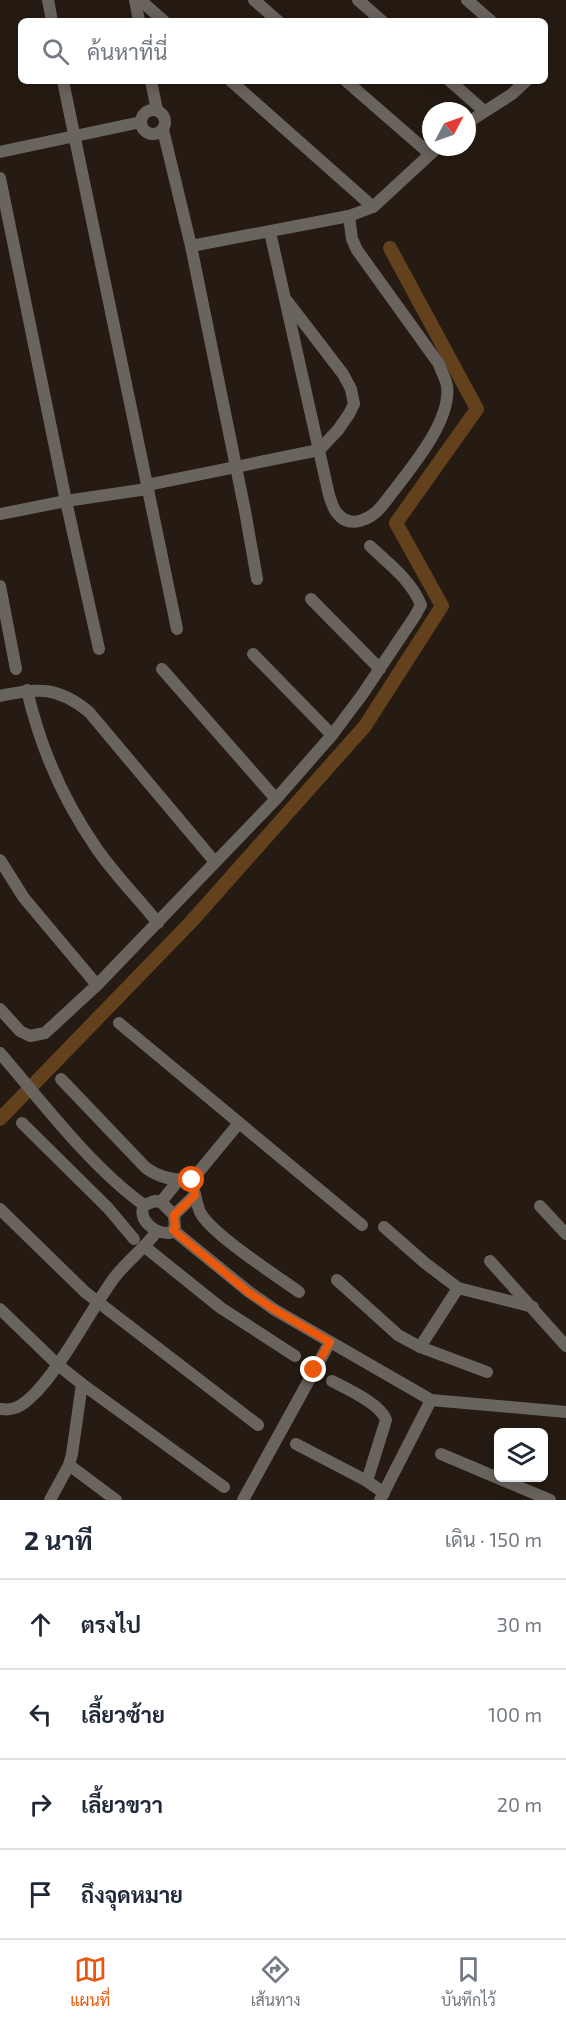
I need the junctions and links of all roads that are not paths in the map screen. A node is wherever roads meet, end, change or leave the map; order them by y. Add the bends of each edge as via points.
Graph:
1 (48, 0) edge
2 (135, 0) edge
3 (140, 0) edge
4 (254, 0) edge
5 (358, 0) edge
6 (467, 0) edge
7 (51, 18) edge
8 (138, 18) edge
9 (161, 18) edge
10 (275, 18) edge
11 (379, 18) edge
12 (487, 18) edge
13 (64, 84) edge
14 (152, 84) edge
15 (234, 84) edge
16 (350, 84) edge
17 (453, 84) edge
18 (523, 84) edge
19 (157, 110) junction
20 (484, 111) junction
21 (476, 117) edge
22 (141, 122) junction
23 (163, 130) junction
24 (74, 137) junction
25 (422, 141) edge
26 (0, 153) edge
27 (429, 156) edge
28 (0, 178) edge
29 (374, 207) junction
30 (349, 216) junction
31 (270, 232) junction
32 (190, 246) junction
33 (285, 298) junction
34 (319, 450) junction
35 (236, 467) junction
36 (147, 489) junction
37 (66, 501) junction
38 (0, 514) edge
39 (370, 546) dead end
40 (257, 579) dead end
41 (0, 586) edge
42 (311, 599) dead end
43 (177, 629) dead end
44 (99, 649) dead end
45 (253, 654) dead end
46 (16, 669) dead end
47 (162, 669) dead end
48 (380, 669) junction
49 (27, 690) junction
50 (0, 696) edge
51 (332, 735) junction
52 (276, 799) junction
53 (0, 860) edge
54 (215, 862) junction
55 (158, 923) junction
56 (97, 985) junction
57 (0, 1009) edge
58 (119, 1023) dead end
59 (0, 1053) edge
60 (61, 1079) dead end
61 (22, 1123) dead end
62 (239, 1123) junction
63 (192, 1180) junction
64 (177, 1181) junction
65 (195, 1195) junction
66 (161, 1203) junction
67 (144, 1205) junction
68 (540, 1206) dead end
69 (0, 1209) edge
70 (174, 1215) junction
71 (362, 1225) dead end
72 (152, 1227) junction
73 (384, 1227) dead end
74 (173, 1230) junction
75 (566, 1234) edge
76 (134, 1239) junction
77 (145, 1247) junction
78 (134, 1254) junction
79 (490, 1261) dead end
80 (337, 1280) dead end
81 (459, 1288) junction
82 (299, 1292) dead end
83 (98, 1301) junction
84 (533, 1307) junction
85 (0, 1309) edge
86 (330, 1342) junction
87 (566, 1346) edge
88 (420, 1347) junction
89 (295, 1356) dead end
90 (58, 1365) junction
91 (487, 1372) dead end
92 (332, 1381) dead end
93 (82, 1384) junction
94 (431, 1400) junction
95 (0, 1408) edge
96 (566, 1412) edge
97 (258, 1425) dead end
98 (296, 1444) dead end
99 (441, 1454) dead end
100 (69, 1465) junction
101 (367, 1481) junction
102 (224, 1487) dead end
103 (382, 1497) edge
104 (50, 1500) edge
105 (116, 1500) edge
106 (243, 1500) edge
107 (550, 1500) edge

1 - 7 street
2 - 8 street
3 - 9 street
4 - 10 street
5 - 11 street
6 - 12 street
13 - 24 street
14 - 19 street
15 - 29 street
16 - 25 street
17 - 20 street
18 - 20 street
19 - 22 street via 146,112
19 - 23 street via 165,118
20 - 21 street
22 - 23 street via 152,134
22 - 24 street
23 - 32 street
24 - 26 street
24 - 36 street
27 - 29 street
28 - 37 street
29 - 30 street
30 - 31 street
30 - 34 street via 357,250 439,364 447,385 446,404 438,428 374,516 362,522 336,513
31 - 32 street
31 - 33 street
32 - 35 street
33 - 34 street
33 - 34 street via 351,390 354,404 350,414
34 - 35 street
35 - 36 street via 152,484
35 - 40 street
36 - 37 street
36 - 43 street
37 - 38 street
37 - 44 street
39 - 48 street via 405,579 421,604
41 - 46 street
42 - 48 street
45 - 51 street
47 - 52 street
48 - 51 street
49 - 50 street
49 - 54 street via 58,692 89,712
49 - 55 street via 46,755 79,821
51 - 52 street
52 - 54 street
53 - 56 street via 24,898
54 - 55 street
55 - 56 street
56 - 57 street via 45,1032 30,1036
58 - 62 street
59 - 67 street via 68,1133
60 - 64 street via 146,1168
61 - 76 street
62 - 63 street
62 - 71 street
63 - 64 street
63 - 65 street
64 - 66 street
65 - 70 street
65 - 82 street via 207,1222
66 - 67 street via 155,1200
66 - 70 street
67 - 72 street via 142,1210
68 - 75 street
69 - 83 street
70 - 74 street
72 - 74 street via 165,1233
72 - 76 street
72 - 77 street
73 - 81 street
74 - 86 street via 248,1292
76 - 78 street
77 - 78 street
77 - 89 street via 221,1308
78 - 83 street
79 - 84 street
80 - 88 street via 398,1335
81 - 84 street
81 - 88 street
83 - 90 street
83 - 97 street
84 - 87 street
85 - 90 street
86 - 94 street
86 - 106 street
88 - 91 street
90 - 93 street
90 - 95 street via 28,1401 16,1408
92 - 101 street via 376,1406 387,1419
93 - 100 street
93 - 102 street
94 - 96 street
94 - 103 street
98 - 101 street
99 - 107 street
100 - 104 street
100 - 105 street
101 - 103 street

